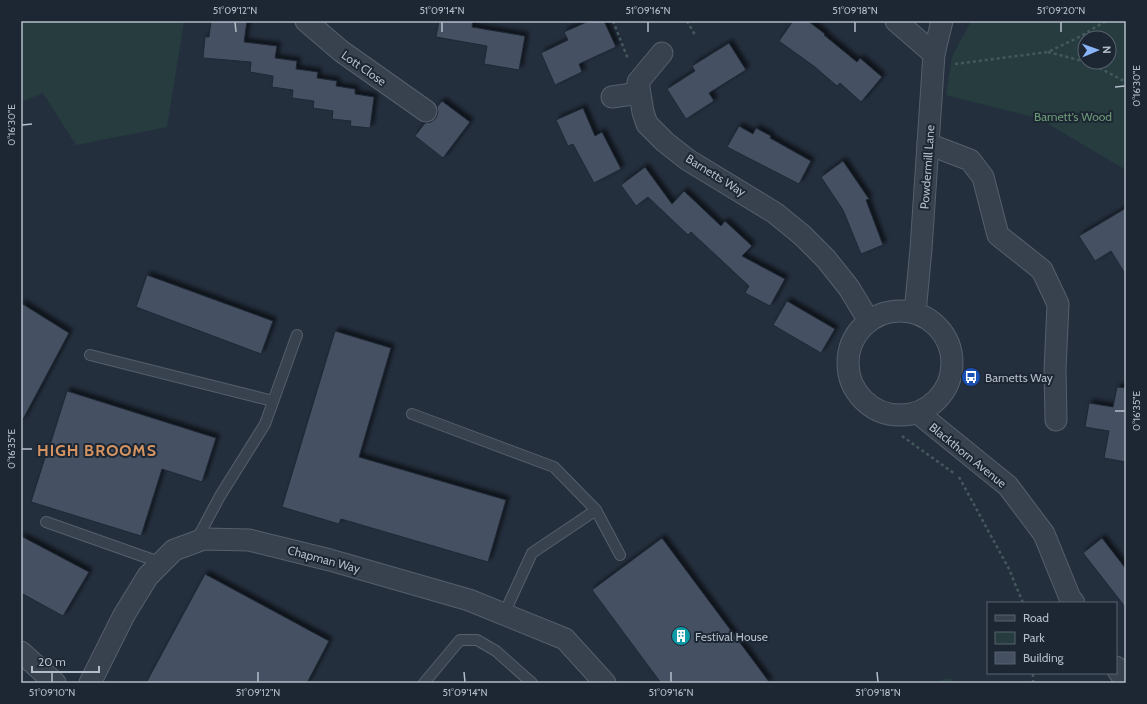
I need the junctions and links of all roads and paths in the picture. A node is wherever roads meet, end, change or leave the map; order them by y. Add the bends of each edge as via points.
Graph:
1 (306, 21) edge
2 (613, 21) edge
3 (687, 21) edge
4 (896, 21) edge
5 (942, 21) edge
6 (1106, 21) edge
7 (695, 35) dead end
8 (1048, 52) junction
9 (662, 53) dead end
10 (933, 61) junction
11 (1126, 82) edge
12 (638, 88) junction
13 (612, 97) dead end
14 (426, 111) dead end
15 (928, 144) junction
16 (915, 313) junction
17 (869, 321) junction
18 (297, 335) dead end
19 (90, 355) dead end
20 (273, 401) junction
21 (918, 413) junction
22 (412, 414) dead end
23 (1056, 420) dead end
24 (902, 436) dead end
25 (596, 510) junction
26 (46, 522) dead end
27 (195, 542) junction
28 (620, 555) dead end
29 (162, 563) junction
30 (1023, 602) edge
31 (1073, 602) edge
32 (504, 614) junction
33 (21, 652) edge
34 (1117, 668) edge
35 (1126, 682) edge
36 (54, 683) edge
37 (90, 683) edge
38 (424, 683) edge
39 (532, 683) edge
40 (605, 683) edge

1 - 14 street, Lott Close via 341,51
2 - 12 path
3 - 7 path
4 - 10 street
5 - 10 street, Powdermill Lane
6 - 8 path
8 - 10 path
8 - 11 path via 1090,64
9 - 12 street
10 - 15 street, Powdermill Lane
12 - 13 street
12 - 17 street, Barnetts Way via 647,124 688,160 775,212 802,235 826,259 849,288
15 - 16 street, Powdermill Lane
15 - 23 street via 970,160 983,177 998,235 1042,270 1058,304
16 - 17 street via 885,313
16 - 21 street via 930,320 942,332 949,346 952,362 950,378 943,393 932,405
17 - 21 street via 850,346 850,379 857,394 869,406 884,414 901,416
18 - 20 lane
19 - 20 lane
20 - 27 lane via 265,424
21 - 31 street, Blackthorn Avenue via 1008,486 1044,534
22 - 25 lane via 554,467
24 - 30 path via 960,478 1009,569
25 - 28 lane
25 - 32 lane via 532,553
26 - 29 lane
27 - 29 street, Chapman Way via 174,550
27 - 32 street, Chapman Way via 204,539 249,540 330,560 469,600
29 - 37 street, Chapman Way via 148,576 124,614
32 - 40 street, Chapman Way via 565,639
33 - 36 street
34 - 35 street
38 - 39 lane via 460,640 477,640 496,651

